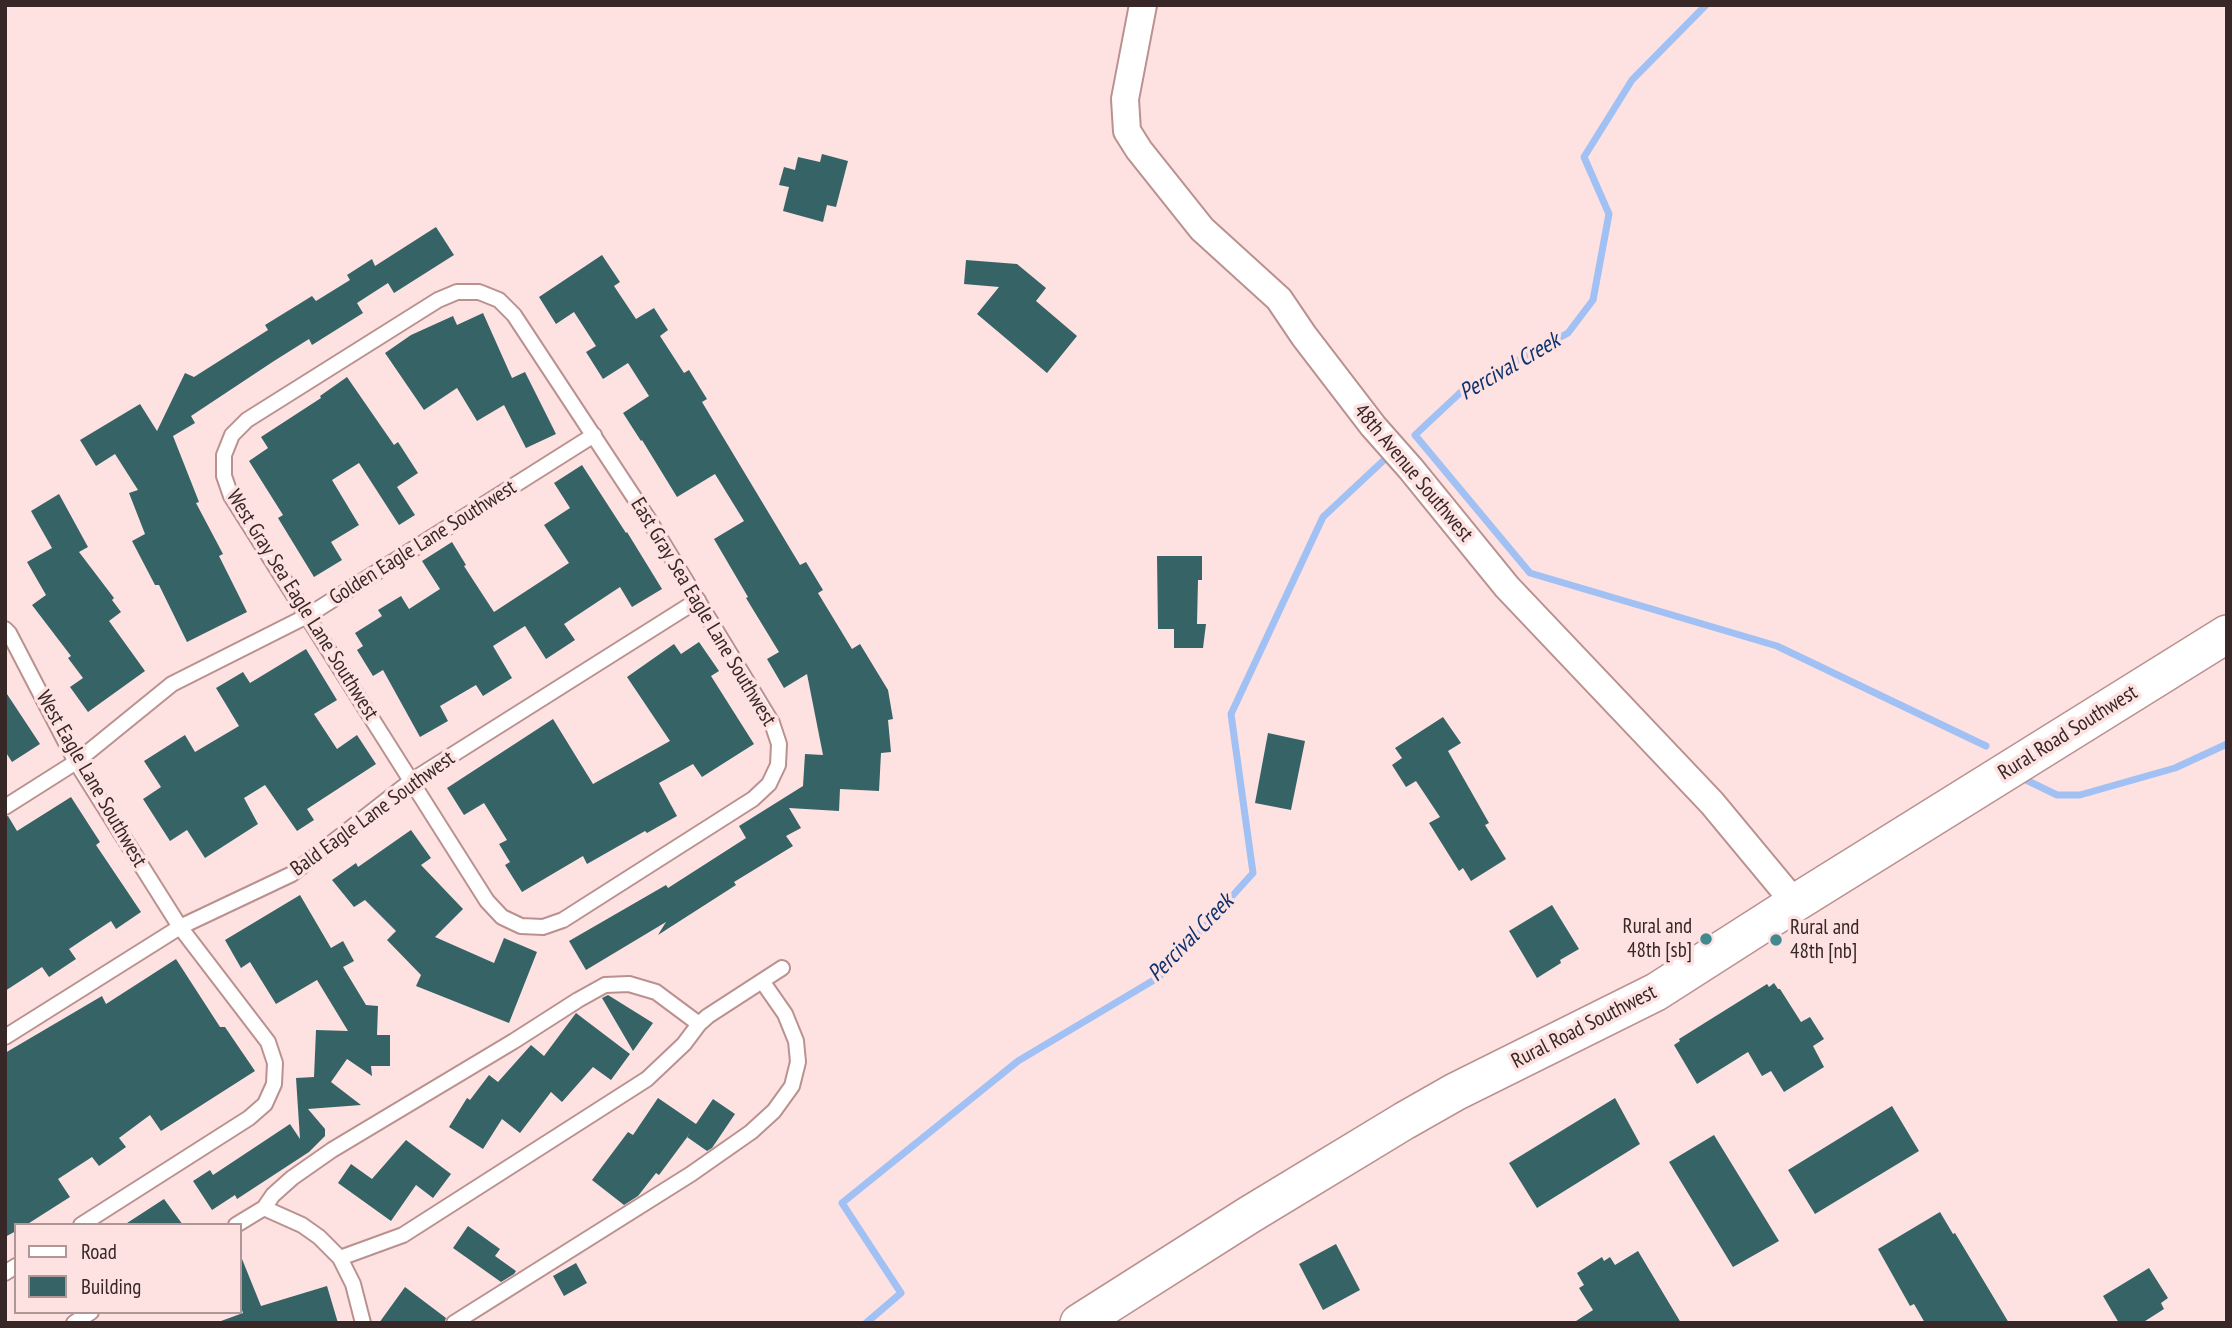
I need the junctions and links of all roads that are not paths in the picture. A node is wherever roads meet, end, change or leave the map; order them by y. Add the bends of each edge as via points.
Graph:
1 (1143, 5) edge
2 (594, 435) junction
3 (698, 600) junction
4 (307, 616) junction
5 (5, 629) edge
6 (2227, 634) edge
7 (76, 762) junction
8 (411, 781) junction
9 (5, 807) edge
10 (1795, 902) junction
11 (180, 927) junction
12 (782, 968) dead end
13 (762, 981) junction
14 (699, 1024) junction
15 (5, 1037) edge
16 (264, 1208) junction
17 (84, 1223) edge
18 (239, 1223) edge
19 (340, 1258) junction
20 (363, 1323) edge
21 (454, 1323) edge
22 (1079, 1323) edge

1 - 10 street, 48th Avenue Southwest via 1125,99 1127,131 1139,150 1202,229 1279,299 1373,426 1507,587 1712,803
2 - 3 lane, East Gray Sea Eagle Lane Southwest
2 - 4 lane, Golden Eagle Lane Southwest
2 - 4 lane, West Gray Sea Eagle Lane Southwest via 514,315 499,300 479,292 457,292 438,299 247,420 232,435 224,455 224,476 231,496
3 - 8 lane, Bald Eagle Lane Southwest
3 - 8 lane, East Gray Sea Eagle Lane Southwest via 772,723 779,744 778,765 769,785 753,799 563,920 543,927 521,926 502,917 487,901
4 - 7 lane, Golden Eagle Lane Southwest via 172,684
4 - 8 lane, West Gray Sea Eagle Lane Southwest
5 - 7 lane, West Eagle Lane Southwest
6 - 10 street, Rural Road Southwest
7 - 9 lane, Golden Eagle Lane Southwest
7 - 11 lane, West Eagle Lane Southwest
8 - 11 lane, Bald Eagle Lane Southwest via 292,874
10 - 22 street, Rural Road Southwest via 1656,992 1404,1121
11 - 15 lane, Bald Eagle Lane Southwest
11 - 17 lane, West Eagle Lane Southwest via 268,1042 275,1063 274,1084 265,1104 249,1118
12 - 13 lane
13 - 14 lane
13 - 21 lane via 785,1014 796,1041 798,1062 792,1086 774,1111 691,1174
14 - 16 lane via 656,992 629,984 605,985 332,1150 292,1178
14 - 19 lane via 647,1079 403,1235
16 - 18 lane
16 - 19 lane via 302,1225
19 - 20 lane via 353,1284

